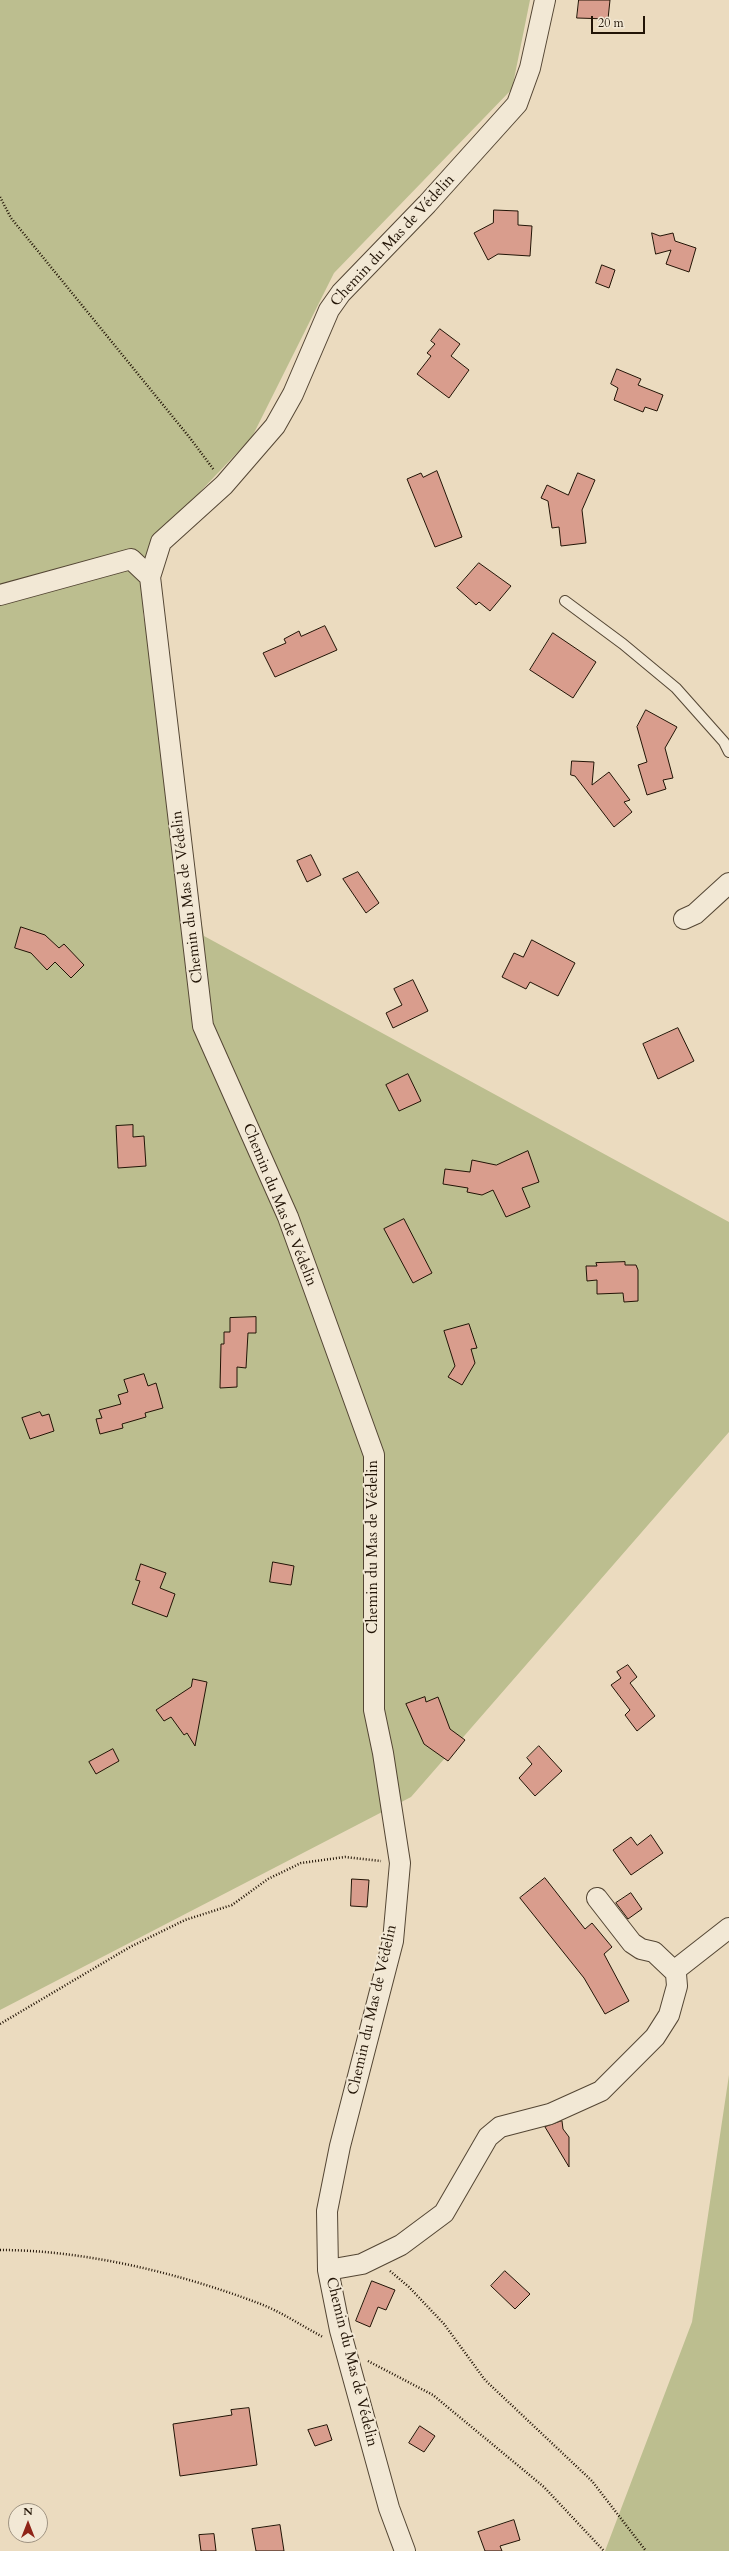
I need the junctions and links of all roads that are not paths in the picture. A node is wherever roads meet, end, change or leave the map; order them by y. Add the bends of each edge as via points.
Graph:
1 (545, 0) edge
2 (150, 577) junction
3 (0, 595) edge
4 (565, 601) dead end
5 (729, 752) edge
6 (729, 883) edge
7 (684, 919) dead end
8 (597, 1898) dead end
9 (729, 1928) edge
10 (674, 1971) junction
11 (328, 2270) junction
12 (405, 2551) edge

1 - 2 street, Chemin du Mas de Védelin via 530,68 517,104 427,204 341,293 329,310 285,410 275,426 224,485 161,542
2 - 3 street via 131,559
2 - 11 street, Chemin du Mas de Védelin via 203,1026 288,1217 374,1455 374,1710 400,1863 393,1941 340,2146 327,2212
4 - 5 lane via 676,688 724,742
6 - 7 street via 696,914
8 - 10 street via 632,1944 642,1950 654,1952
9 - 10 street
10 - 11 street via 677,1986 669,2015 655,2037 600,2092 550,2114 500,2127 488,2138 444,2213 401,2245 362,2264
11 - 12 street, Chemin du Mas de Védelin via 345,2349 389,2508

